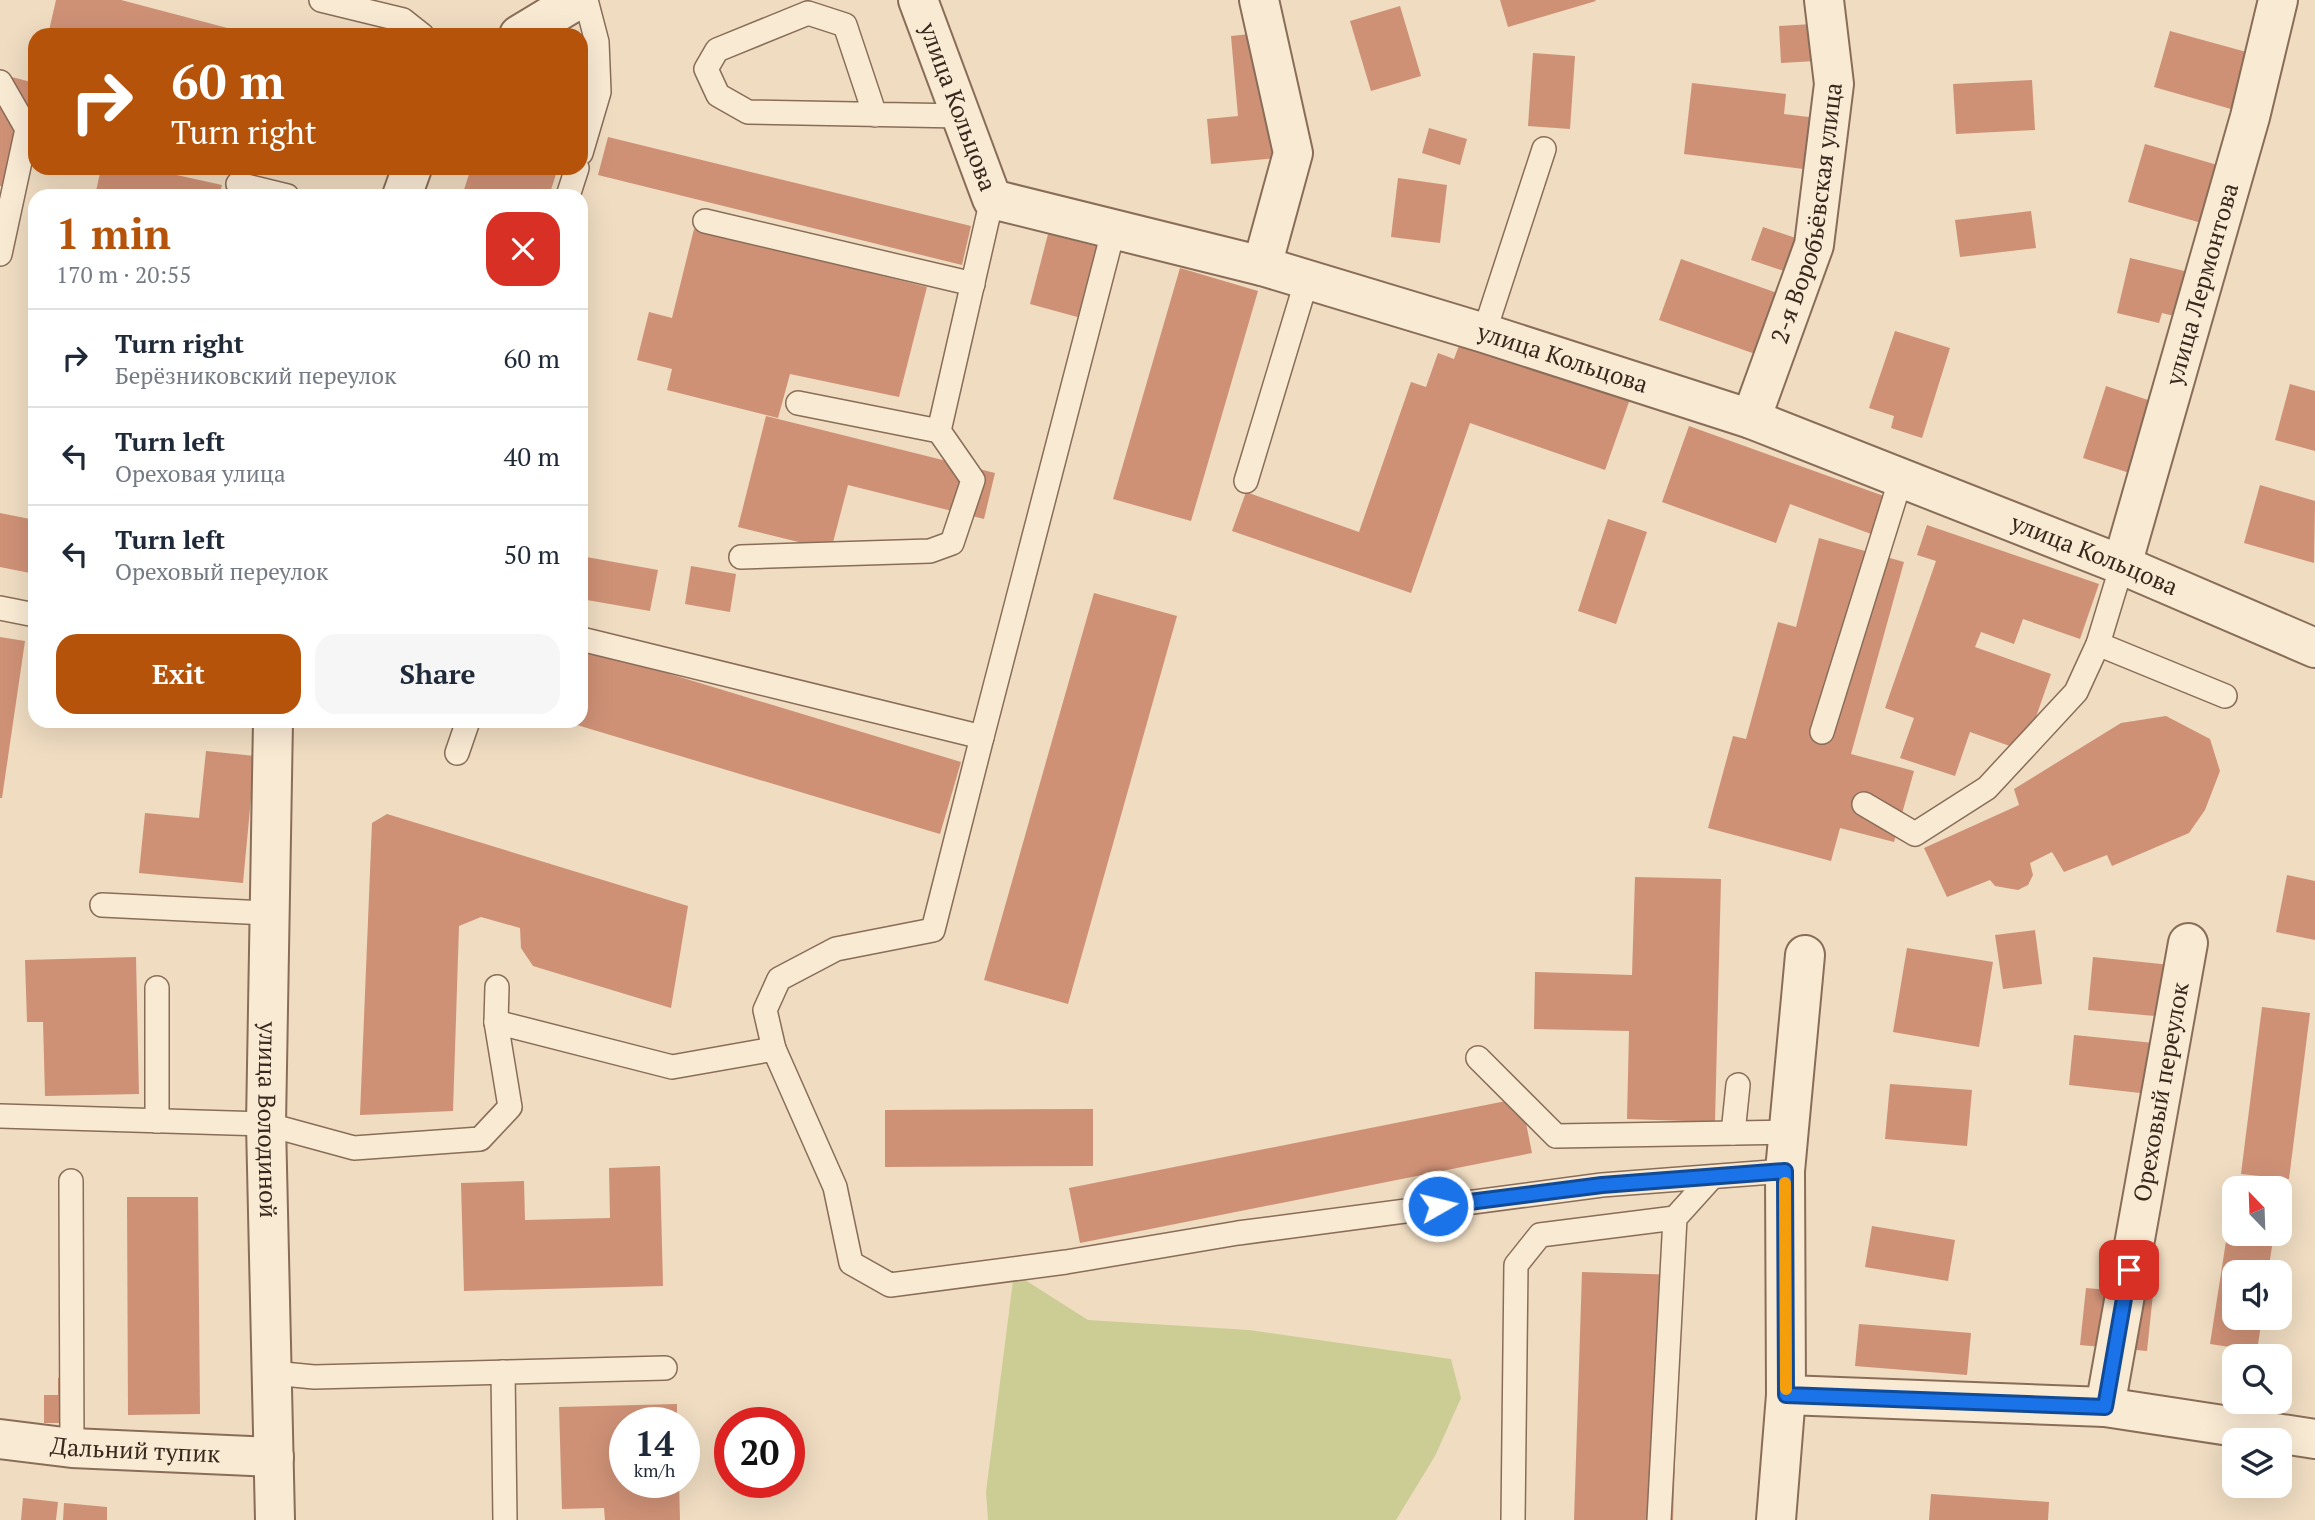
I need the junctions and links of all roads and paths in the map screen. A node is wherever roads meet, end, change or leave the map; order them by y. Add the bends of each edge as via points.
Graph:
1 (321, 0) edge
2 (577, 0) edge
3 (586, 0) edge
4 (918, 0) edge
5 (1259, 0) edge
6 (1824, 0) edge
7 (2277, 0) edge
8 (413, 28) edge
9 (531, 28) edge
10 (0, 82) edge
11 (875, 115) junction
12 (961, 116) junction
13 (588, 129) edge
14 (1544, 149) dead end
15 (238, 184) dead end
16 (258, 189) edge
17 (992, 199) junction
18 (705, 221) dead end
19 (1114, 228) junction
20 (0, 254) edge
21 (1262, 265) junction
22 (1307, 279) junction
23 (973, 284) junction
24 (1484, 333) junction
25 (798, 403) dead end
26 (1751, 419) junction
27 (939, 430) junction
28 (1900, 478) junction
29 (1246, 481) dead end
30 (741, 557) dead end
31 (2122, 565) junction
32 (0, 608) edge
33 (28, 614) edge
34 (588, 641) edge
35 (2098, 644) junction
36 (2315, 648) edge
37 (2225, 696) dead end
38 (273, 728) edge
39 (466, 728) edge
40 (1822, 732) dead end
41 (982, 737) junction
42 (457, 753) dead end
43 (1864, 804) dead end
44 (102, 905) dead end
45 (268, 913) junction
46 (2188, 943) dead end
47 (1805, 955) dead end
48 (497, 987) dead end
49 (157, 988) dead end
50 (496, 1022) junction
51 (774, 1049) junction
52 (1478, 1058) dead end
53 (1738, 1085) dead end
54 (0, 1116) edge
55 (157, 1121) junction
56 (267, 1124) junction
57 (1789, 1132) junction
58 (1733, 1133) junction
59 (1785, 1171) junction
60 (1712, 1177) junction
61 (71, 1181) dead end
62 (1675, 1218) junction
63 (665, 1368) dead end
64 (503, 1372) junction
65 (273, 1373) junction
66 (1786, 1395) junction
67 (2105, 1407) junction
68 (0, 1439) edge
69 (2315, 1439) edge
70 (72, 1448) junction
71 (274, 1457) junction
72 (275, 1520) edge
73 (505, 1520) edge
74 (1513, 1520) edge
75 (1659, 1520) edge
76 (1776, 1520) edge

1 - 8 lane via 403,20
2 - 9 street
3 - 13 lane via 597,42 599,92
4 - 12 street, улица Кольцова
5 - 21 street via 1293,153
6 - 26 street, 2-я Воробьёвская улица via 1835,84 1814,245
7 - 31 street, улица Лермонтова via 2250,117
10 - 20 lane via 27,129
11 - 11 lane via 748,112 718,95 706,69 717,50 808,13 845,25
11 - 12 lane
12 - 17 street, улица Кольцова
14 - 24 lane
15 - 16 lane
17 - 19 street, улица Кольцова
17 - 23 lane
18 - 23 lane
19 - 21 street, улица Кольцова
19 - 41 lane
21 - 22 street, улица Кольцова
22 - 24 street, улица Кольцова
22 - 29 lane
23 - 27 lane
24 - 26 street, улица Кольцова
25 - 27 lane
26 - 28 street, улица Кольцова
27 - 30 lane via 973,480 952,543 930,551
28 - 31 street, улица Кольцова
28 - 40 lane
31 - 35 lane
31 - 36 street, улица Кольцова
32 - 33 lane
34 - 41 lane
35 - 37 lane
35 - 43 lane via 2076,692 1987,788 1915,834
38 - 45 street, улица Володиной
39 - 42 lane
41 - 51 lane via 933,930 836,949 779,979 765,1010
44 - 45 lane
45 - 56 street, улица Володиной
46 - 67 street, Ореховый переулок
47 - 57 street
48 - 50 lane
49 - 55 lane
50 - 51 lane via 672,1067
50 - 56 lane via 510,1107 480,1139 354,1148
51 - 60 lane via 835,1187 851,1263 890,1285 1602,1185
52 - 58 lane via 1556,1136
53 - 58 lane
54 - 55 lane
55 - 56 lane
56 - 65 street, улица Володиной
57 - 58 lane
57 - 59 street
59 - 60 lane
59 - 66 street
60 - 62 lane
61 - 70 lane
62 - 74 lane via 1540,1235 1517,1265
62 - 75 lane
63 - 64 lane
64 - 65 lane via 314,1377
64 - 73 lane
65 - 71 street, улица Володиной
66 - 67 street
66 - 76 street
67 - 69 street
68 - 70 street, Дальний тупик
70 - 71 street, Дальний тупик
71 - 72 street, улица Володиной

